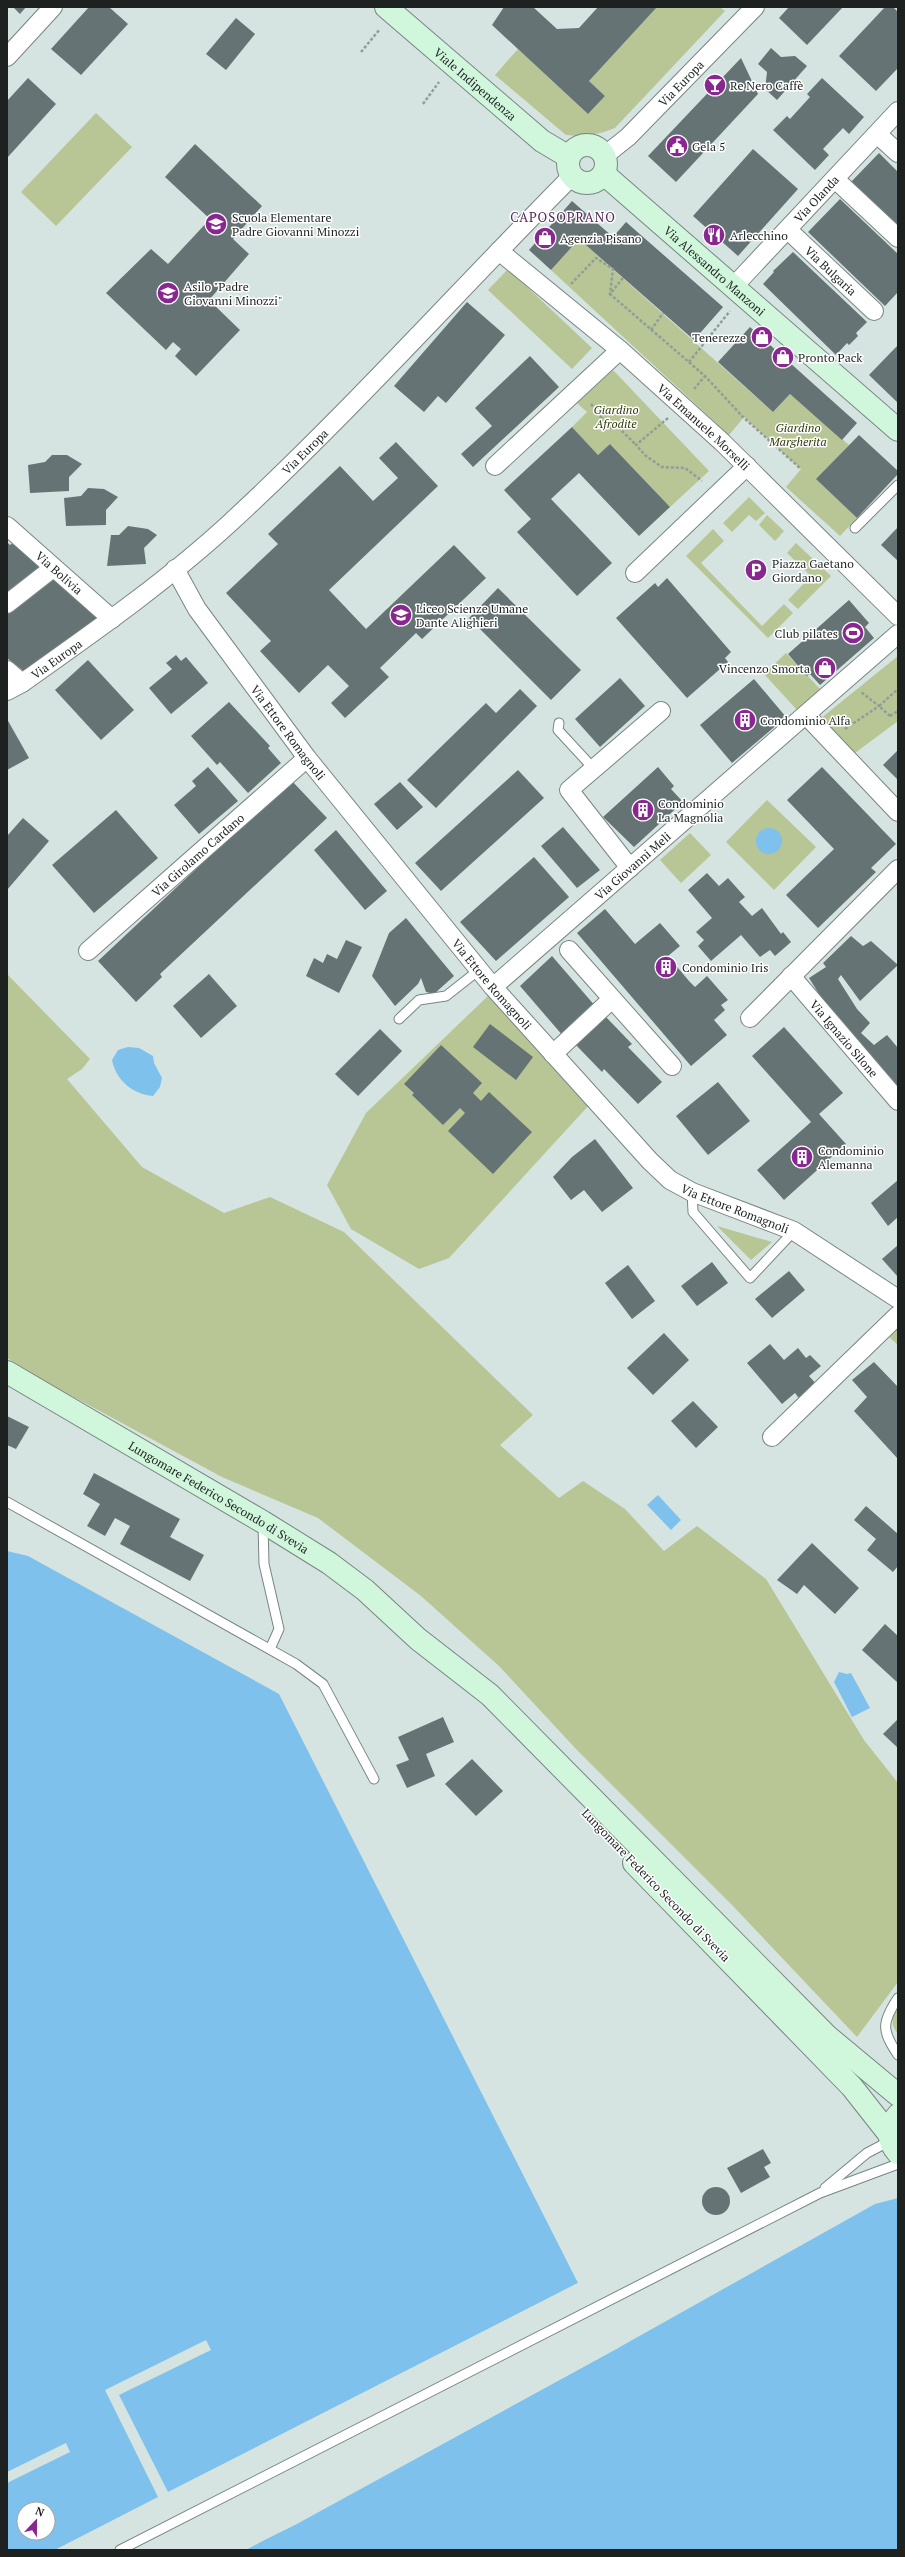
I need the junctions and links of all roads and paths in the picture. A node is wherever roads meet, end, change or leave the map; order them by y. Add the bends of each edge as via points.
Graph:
1 (53, 7) edge
2 (386, 7) edge
3 (755, 7) edge
4 (380, 29) dead end
5 (361, 52) dead end
6 (7, 57) edge
7 (438, 82) dead end
8 (423, 104) dead end
9 (898, 111) edge
10 (877, 134) junction
11 (898, 153) edge
12 (604, 165) junction
13 (570, 166) junction
14 (835, 179) junction
15 (788, 230) junction
16 (898, 238) edge
17 (498, 251) junction
18 (624, 278) dead end
19 (571, 284) dead end
20 (738, 290) junction
21 (610, 294) junction
22 (874, 311) dead end
23 (662, 313) dead end
24 (651, 330) junction
25 (620, 350) junction
26 (689, 362) junction
27 (586, 383) junction
28 (663, 423) dead end
29 (898, 430) edge
30 (636, 445) junction
31 (495, 466) dead end
32 (747, 466) junction
33 (801, 469) dead end
34 (898, 485) edge
35 (718, 494) junction
36 (7, 526) edge
37 (855, 528) dead end
38 (53, 568) junction
39 (175, 569) junction
40 (635, 573) dead end
41 (7, 604) edge
42 (898, 616) edge
43 (112, 619) junction
44 (898, 634) edge
45 (7, 670) edge
46 (846, 681) junction
47 (15, 687) edge
48 (898, 689) edge
49 (879, 706) junction
50 (661, 711) dead end
51 (898, 711) edge
52 (806, 715) junction
53 (559, 722) dead end
54 (829, 740) junction
55 (307, 758) junction
56 (594, 769) junction
57 (898, 812) edge
58 (630, 868) junction
59 (898, 869) edge
60 (569, 950) dead end
61 (88, 951) dead end
62 (479, 970) junction
63 (791, 976) junction
64 (493, 987) junction
65 (612, 999) junction
66 (750, 1018) dead end
67 (399, 1019) dead end
68 (553, 1054) junction
69 (672, 1066) dead end
70 (898, 1101) edge
71 (692, 1192) junction
72 (794, 1231) junction
73 (898, 1298) edge
74 (898, 1315) edge
75 (7, 1372) edge
76 (772, 1437) dead end
77 (7, 1502) edge
78 (263, 1522) junction
79 (418, 1639) junction
80 (270, 1649) junction
81 (374, 1779) dead end
82 (898, 1998) edge
83 (898, 2055) edge
84 (898, 2095) edge
85 (894, 2136) edge
86 (898, 2164) edge
87 (820, 2193) junction
88 (120, 2550) edge

1 - 6 street
2 - 13 street, Viale Indipendenza
3 - 12 street, Via Europa
4 - 5 path
7 - 8 path
9 - 10 street, Via Olanda
10 - 11 street
10 - 14 street, Via Olanda
12 - 13 street via 594,182 588,183 582,183
12 - 13 street via 599,149 591,145 582,145 574,150
12 - 20 street, Via Alessandro Manzoni
13 - 17 street, Via Europa
14 - 15 street, Via Olanda
14 - 16 street
15 - 20 street, Via Olanda
15 - 22 street, Via Bulgaria
17 - 25 street, Via Emanuele Morselli
17 - 39 street, Via Europa via 354,403 230,523
18 - 21 path
19 - 21 path via 596,258 613,269
20 - 26 path
20 - 29 street, Via Alessandro Manzoni
21 - 24 path
23 - 24 path
24 - 26 path
25 - 27 street
25 - 32 street, Via Emanuele Morselli
26 - 33 path via 743,417
27 - 30 path via 593,390 591,405 603,422 609,428 617,426
27 - 31 street
28 - 30 path
30 - 35 path via 662,467 685,468
32 - 35 street
32 - 42 street, Via Emanuele Morselli
34 - 37 lane
35 - 40 street
36 - 38 street, Via Bolivia
38 - 41 street
38 - 43 street, Via Bolivia
39 - 43 street, Via Europa
39 - 55 street, Via Ettore Romagnoli via 197,609
43 - 47 street, Via Europa
44 - 46 street, Via Giovanni Meli
45 - 47 street
46 - 49 path
46 - 52 street, Via Giovanni Meli
48 - 49 path
49 - 51 path via 890,716
49 - 54 path
50 - 56 street
52 - 54 street
52 - 58 street, Via Giovanni Meli
53 - 56 lane via 558,730
54 - 57 street
55 - 61 street, Via Girolamo Cardano
55 - 62 street, Via Ettore Romagnoli
56 - 58 street via 569,790
58 - 64 street, Via Giovanni Meli
59 - 63 street
60 - 65 street
62 - 64 street, Via Ettore Romagnoli
62 - 67 lane via 446,996 419,1000
63 - 66 street
63 - 70 street, Via Ignazio Silone
64 - 68 street, Via Ettore Romagnoli
65 - 68 street
65 - 69 street
68 - 71 street, Via Ettore Romagnoli via 650,1161 670,1180
71 - 72 street, Via Ettore Romagnoli
71 - 72 lane via 693,1212 750,1278
72 - 73 street, Via Ettore Romagnoli
74 - 76 street
75 - 78 street, Lungomare Federico Secondo di Svevia
77 - 80 lane
78 - 79 street, Lungomare Federico Secondo di Svevia via 329,1563 365,1590
78 - 80 lane via 264,1564 279,1629
79 - 84 street, Lungomare Federico Secondo di Svevia via 490,1695 827,2036
79 - 85 street, Lungomare Federico Secondo di Svevia via 852,2087
80 - 81 lane via 323,1684
82 - 83 lane via 886,2018 886,2036
85 - 87 lane via 867,2153
86 - 87 lane
87 - 88 lane

